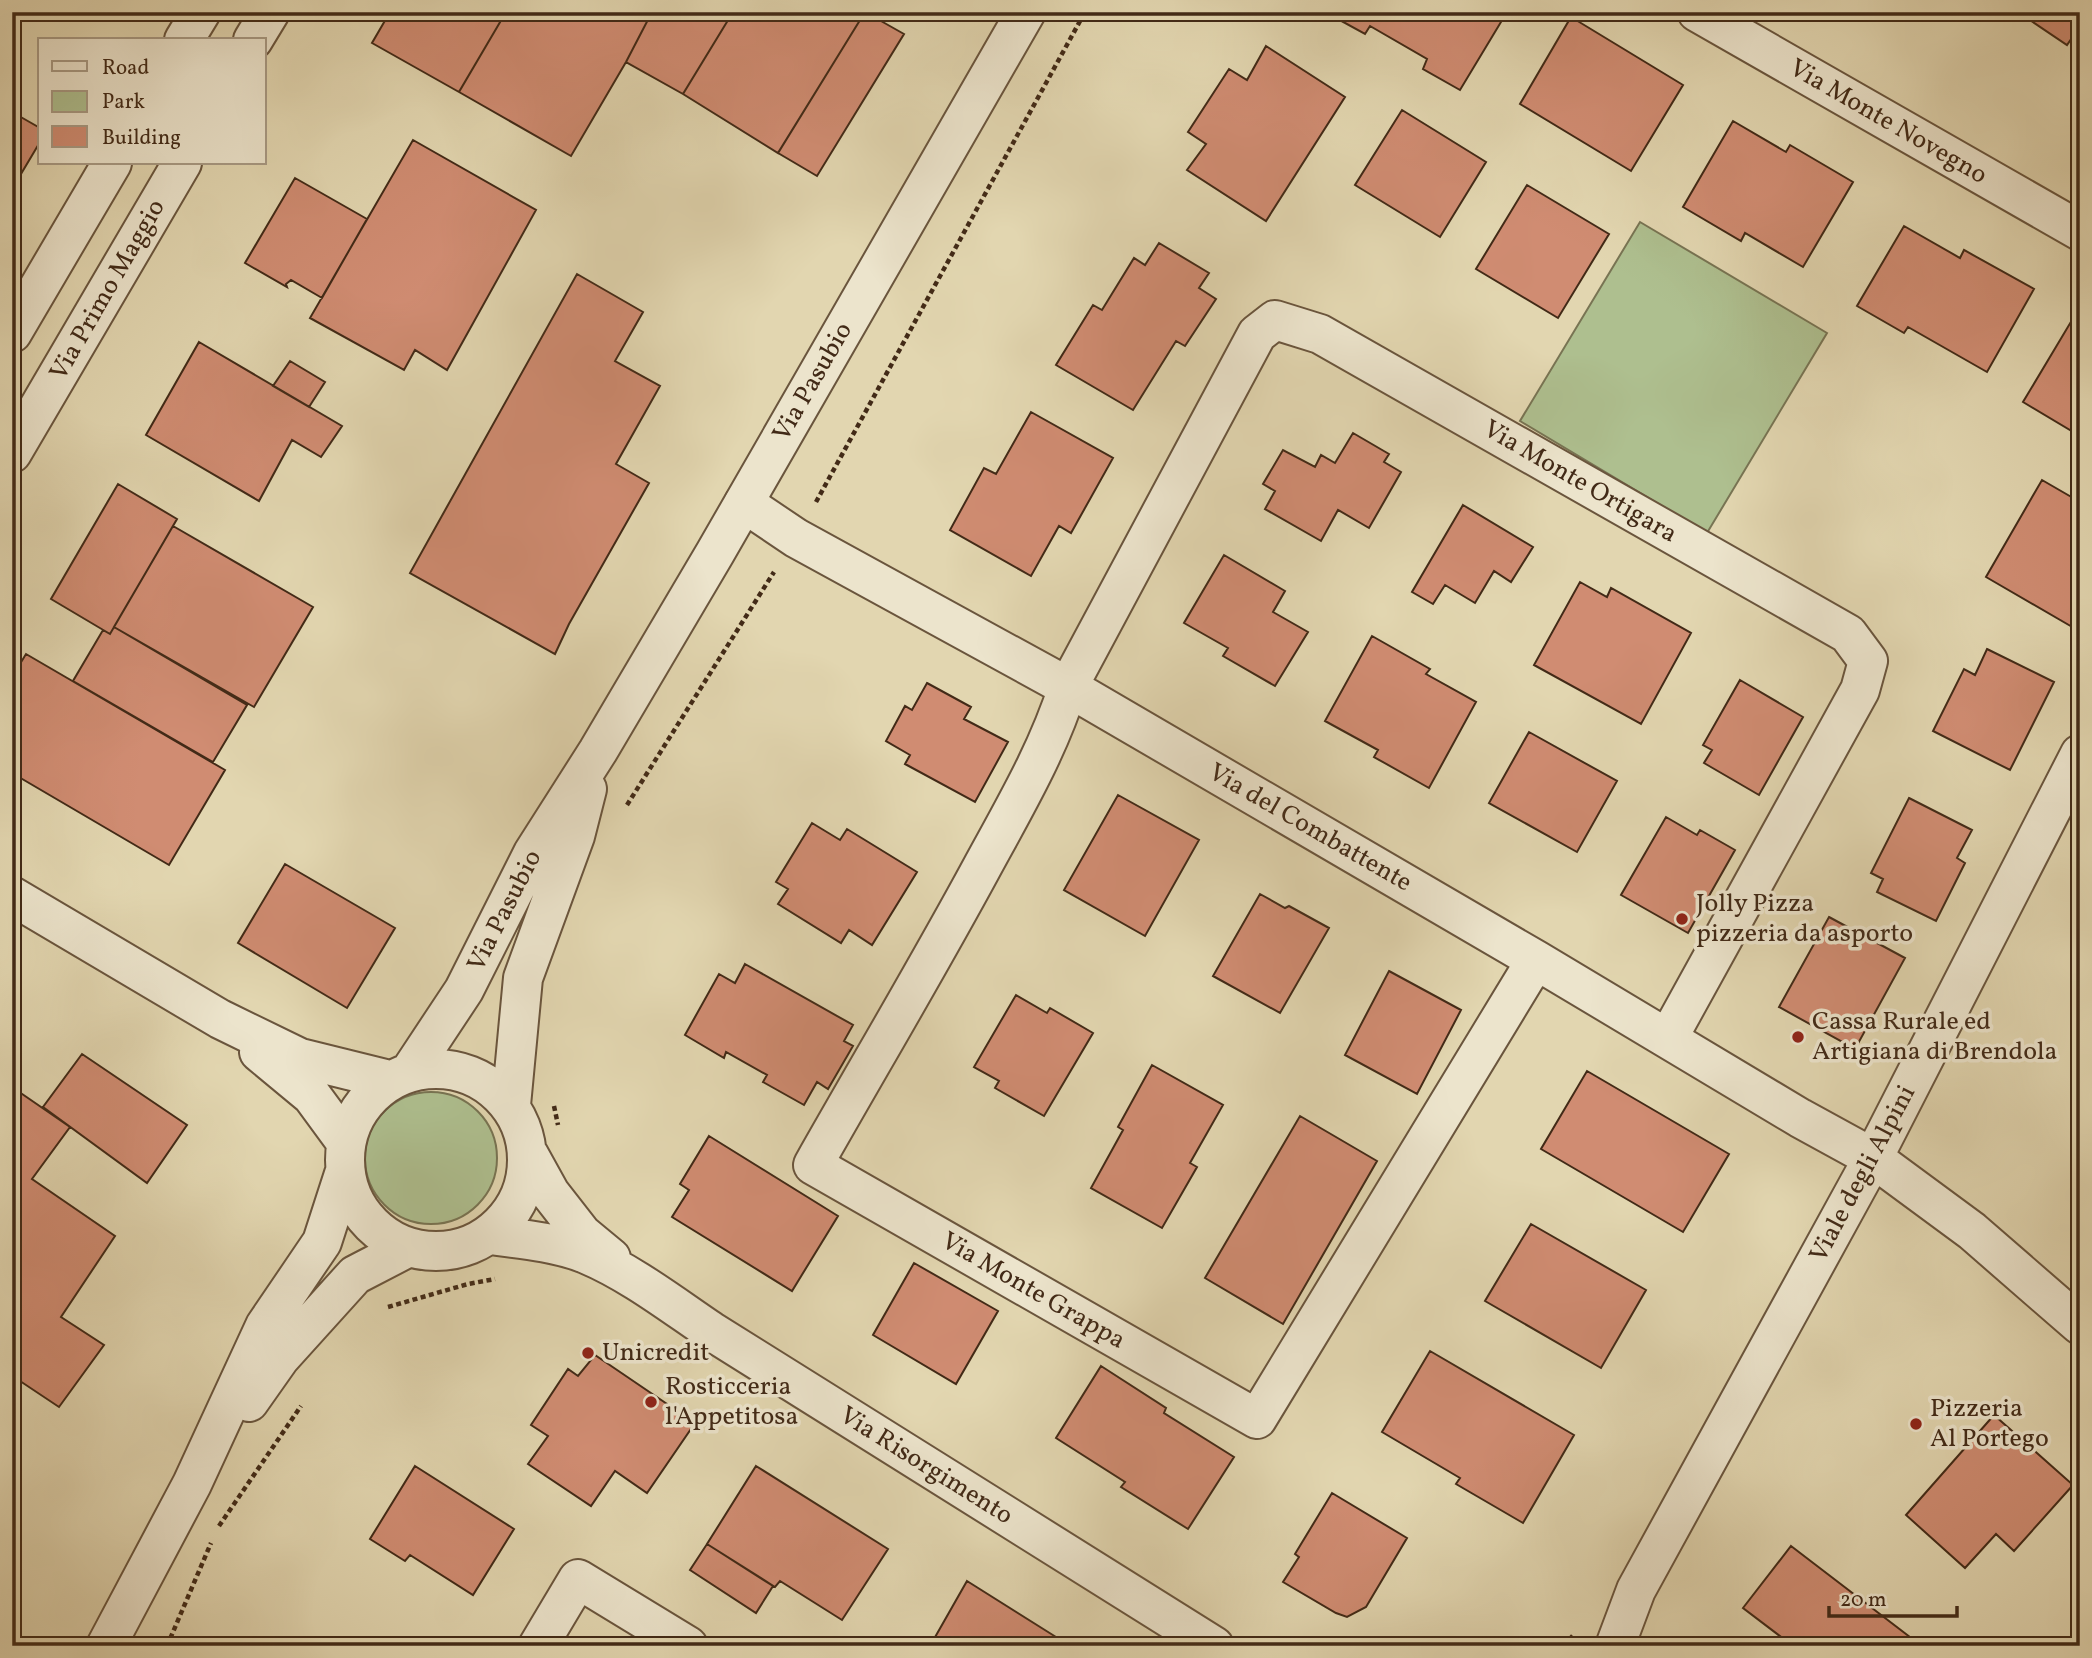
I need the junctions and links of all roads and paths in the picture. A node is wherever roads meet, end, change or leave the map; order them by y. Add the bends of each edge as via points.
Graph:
1 (201, 12) edge
2 (270, 12) edge
3 (1026, 12) edge
4 (1085, 12) edge
5 (1697, 12) edge
6 (185, 38) edge
7 (254, 38) edge
8 (111, 164) edge
9 (181, 164) edge
10 (2080, 230) edge
11 (12, 332) edge
12 (12, 453) edge
13 (744, 503) junction
14 (796, 538) junction
15 (1068, 687) junction
16 (598, 751) junction
17 (2080, 754) edge
18 (627, 806) dead end
19 (12, 896) edge
20 (1536, 960) junction
21 (220, 1019) junction
22 (1668, 1038) junction
23 (400, 1075) junction
24 (552, 1098) dead end
25 (511, 1105) junction
26 (545, 1145) junction
27 (344, 1158) junction
28 (1873, 1158) junction
29 (489, 1235) junction
30 (554, 1245) junction
31 (407, 1248) junction
32 (640, 1282) junction
33 (386, 1308) dead end
34 (2080, 1325) edge
35 (306, 1399) dead end
36 (192, 1484) junction
37 (1636, 1590) junction
38 (106, 1646) edge
39 (167, 1646) edge
40 (538, 1646) edge
41 (688, 1646) edge
42 (1214, 1646) edge
43 (1592, 1646) edge
44 (1615, 1646) edge

1 - 6 street
2 - 7 street
3 - 13 street, Via Pasubio
4 - 14 path
5 - 10 street, Via Monte Novegno
8 - 11 street
9 - 12 street, Via Primo Maggio
13 - 14 street, Via del Combattente
13 - 16 street, Via Pasubio
14 - 15 street, Via del Combattente
14 - 18 path
15 - 20 street, Via del Combattente
15 - 20 street, Via Monte Grappa via 1027,784 813,1165 1257,1419
15 - 22 street, Via Monte Ortigara via 1257,334 1275,320 1320,334 1848,634 1868,661 1860,690
16 - 23 street, Via Pasubio via 533,853 464,990
16 - 25 street, Via Pasubio via 575,836 523,978
17 - 28 street, Viale degli Alpini
19 - 21 street
20 - 22 street, Via del Combattente
21 - 23 street via 300,1058
21 - 27 street via 312,1096
22 - 28 street, Via del Combattente
23 - 25 street via 467,1072
23 - 27 street via 360,1106
24 - 26 path
25 - 26 street, Via Risorgimento
26 - 29 street via 516,1207
26 - 32 street, Via Risorgimento via 551,1193 582,1234
27 - 31 street via 365,1219
27 - 36 street via 322,1242 265,1326
28 - 34 street, Via del Combattente via 1972,1231
28 - 37 street, Viale degli Alpini
29 - 30 street, Via Risorgimento
29 - 31 street via 464,1248 435,1252
30 - 32 street, Via Risorgimento via 585,1254
30 - 33 path via 534,1272 468,1284
31 - 36 street via 355,1275 280,1358
32 - 42 street, Via Risorgimento
35 - 39 path via 215,1532
36 - 38 street
37 - 43 street, Viale degli Alpini
37 - 44 street, Viale degli Alpini
40 - 41 street via 578,1579

